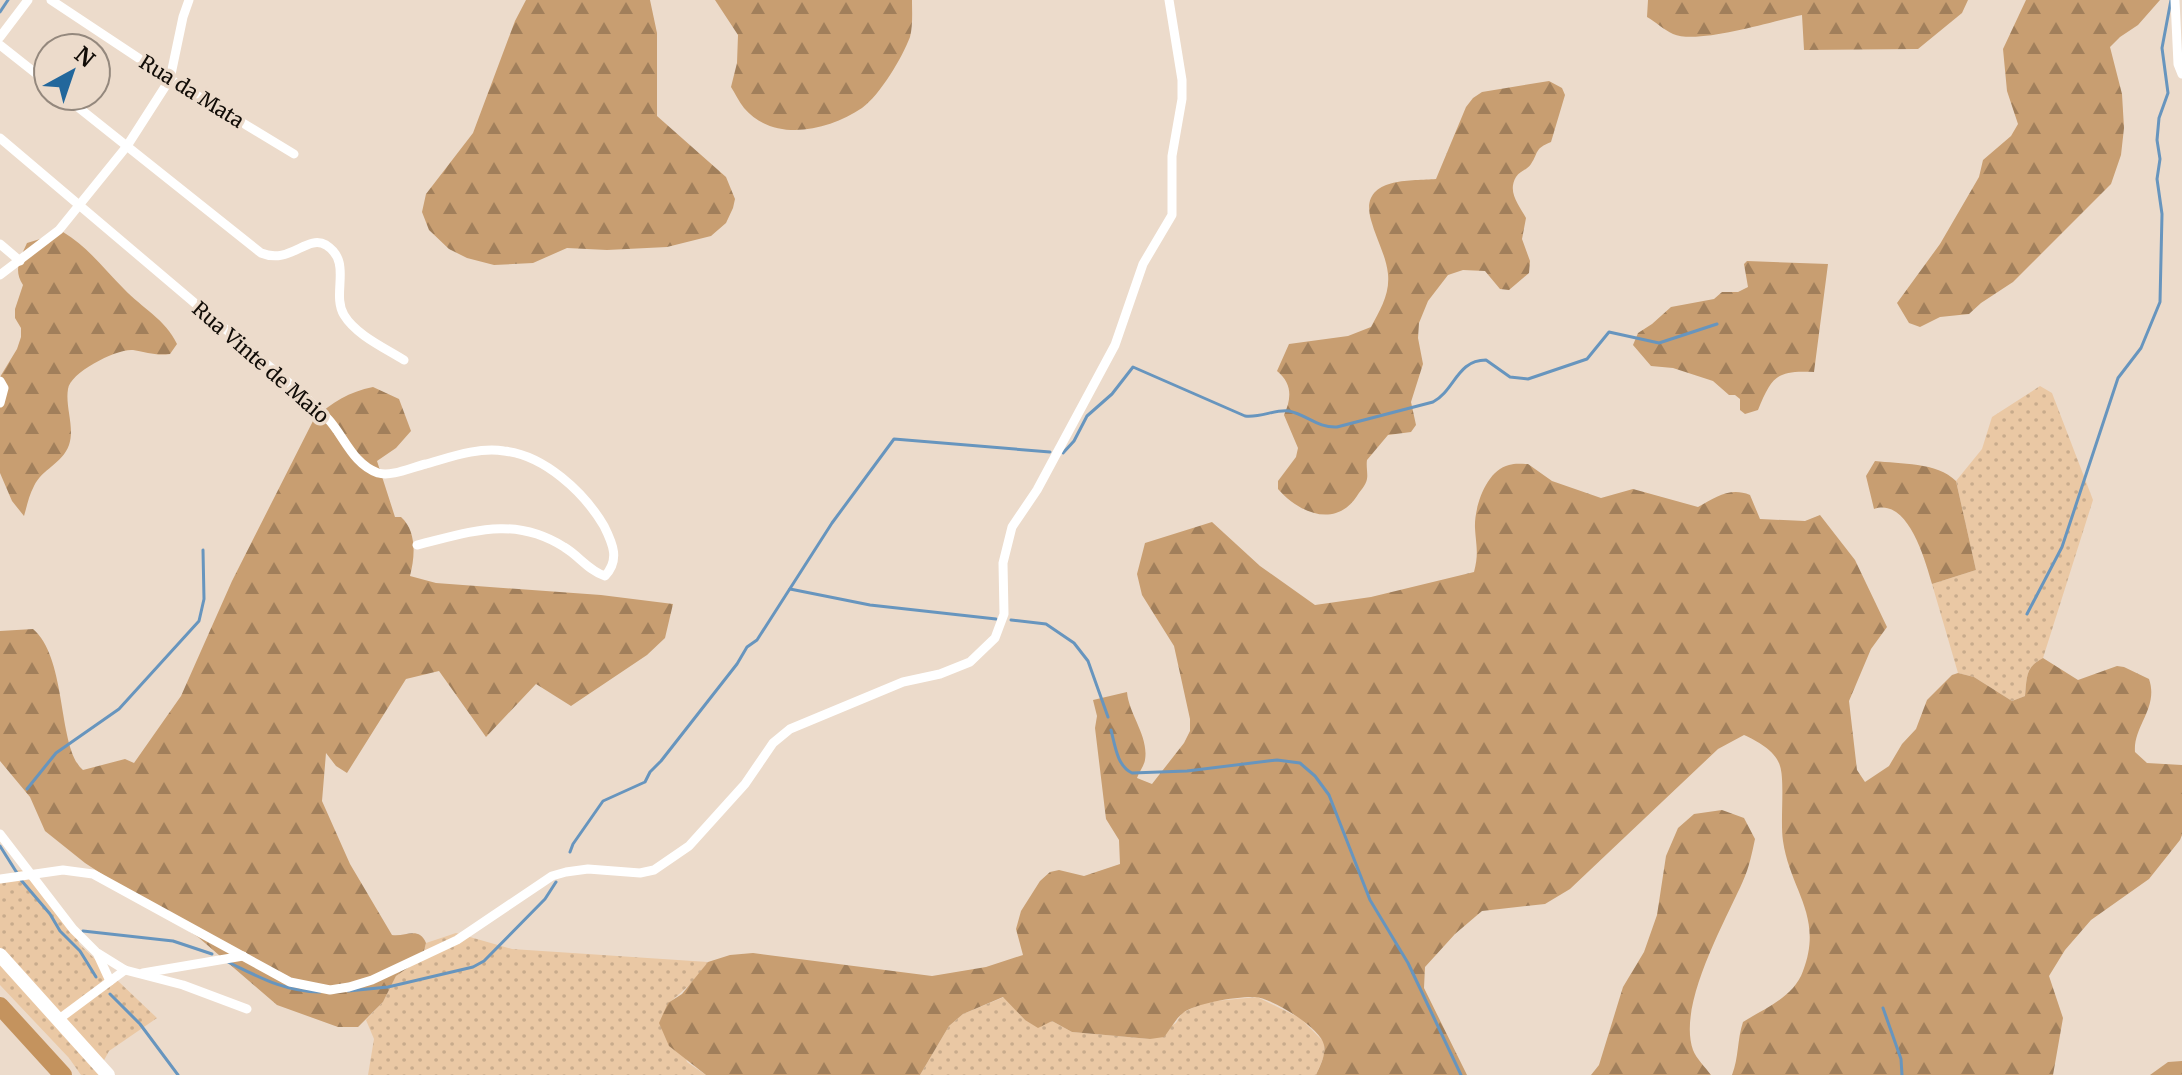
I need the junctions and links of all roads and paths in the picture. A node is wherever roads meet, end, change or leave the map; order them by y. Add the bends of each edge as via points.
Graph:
1 (28, 0) edge
2 (51, 0) edge
3 (189, 0) edge
4 (1169, 0) edge
5 (2175, 0) edge
6 (0, 37) edge
7 (0, 45) edge
8 (32, 70) edge
9 (2182, 74) edge
10 (170, 79) junction
11 (84, 112) edge
12 (0, 138) edge
13 (127, 146) junction
14 (294, 154) dead end
15 (81, 205) junction
16 (0, 244) edge
17 (20, 261) junction
18 (0, 275) edge
19 (404, 360) dead end
20 (0, 381) edge
21 (0, 403) edge
22 (417, 545) dead end
23 (0, 834) edge
24 (22, 876) junction
25 (0, 879) edge
26 (96, 952) junction
27 (0, 955) edge
28 (243, 956) junction
29 (125, 970) junction
30 (140, 974) junction
31 (110, 981) junction
32 (0, 1006) edge
33 (247, 1009) dead end
34 (59, 1019) junction
35 (63, 1075) edge
36 (108, 1075) edge

1 - 6 street
2 - 10 street, Rua da Mata
3 - 10 street
4 - 28 street via 1182,80 1172,156 1172,215 1148,253 1110,355 1012,527 1003,563 1002,625 983,651 956,668 903,682 790,729 689,846 654,870 576,870 552,876 457,940 349,987 321,989 290,982
5 - 9 street
7 - 8 street
10 - 13 street
10 - 14 street, Rua da Mata
11 - 13 street
12 - 15 street, Rua Vinte de Maio
13 - 15 street
13 - 19 street via 261,253 278,257 311,243 328,246 342,273 342,312 361,332
15 - 17 street
15 - 22 street, Rua Vinte de Maio via 311,402 363,465 384,474 470,452 523,455 546,467 589,504 615,553 605,576 562,545 518,528 489,528
16 - 17 street
17 - 18 street
20 - 21 street
23 - 24 street
24 - 25 street
24 - 26 street
24 - 28 street via 63,870 93,874
26 - 29 street
26 - 31 street
27 - 34 street
28 - 30 street
29 - 30 street
29 - 31 street
30 - 33 street
31 - 34 street
32 - 35 highway
34 - 36 street

